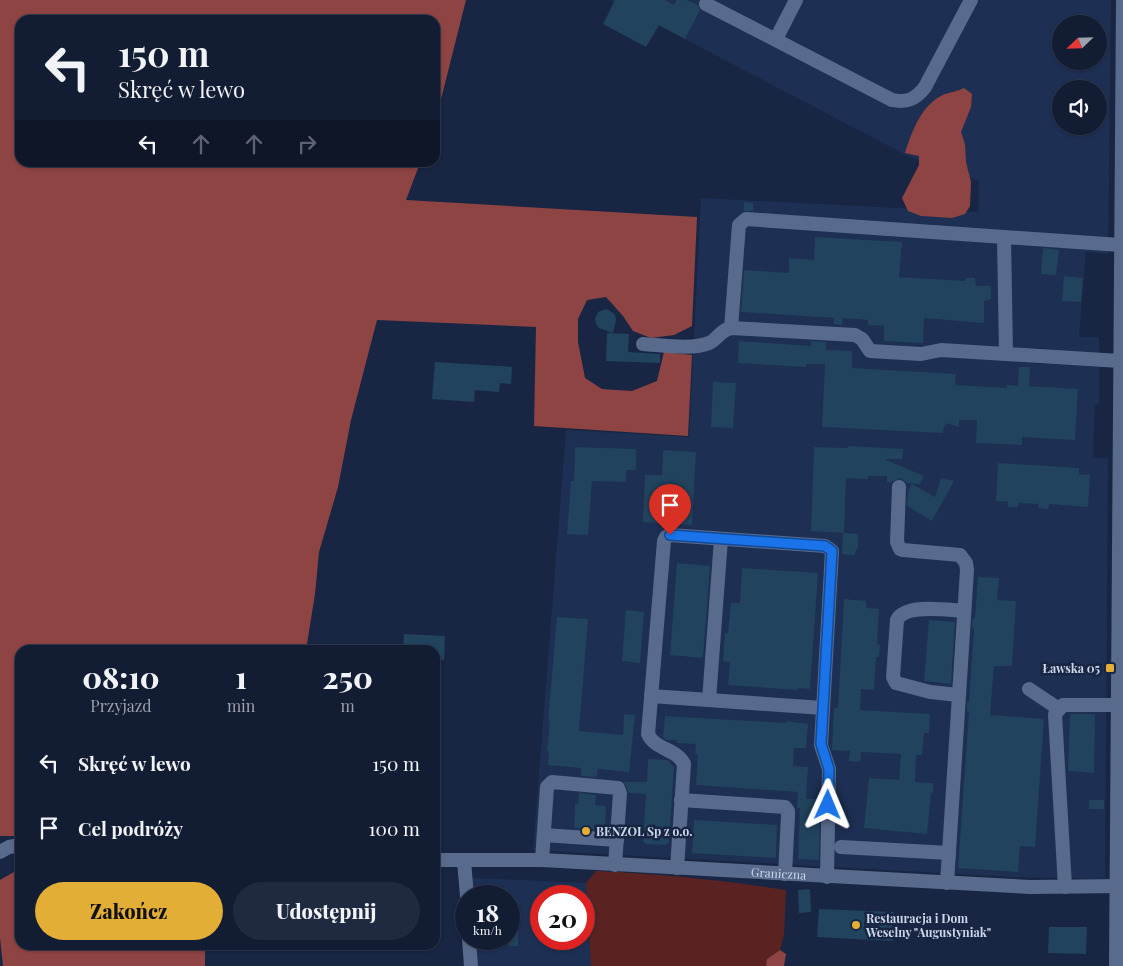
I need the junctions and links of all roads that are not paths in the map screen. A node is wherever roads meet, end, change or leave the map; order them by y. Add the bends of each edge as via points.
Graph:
1 (796, 0) edge
2 (971, 0) edge
3 (1123, 0) edge
4 (706, 4) dead end
5 (776, 39) junction
6 (1004, 237) junction
7 (1120, 245) junction
8 (731, 328) junction
9 (643, 344) dead end
10 (1006, 353) junction
11 (1120, 361) junction
12 (1121, 468) edge
13 (899, 487) dead end
14 (721, 539) junction
15 (964, 611) junction
16 (1029, 689) dead end
17 (959, 695) junction
18 (651, 696) junction
19 (709, 700) junction
20 (1118, 705) junction
21 (823, 708) junction
22 (1059, 709) junction
23 (681, 800) junction
24 (544, 836) junction
25 (617, 840) junction
26 (15, 846) edge
27 (841, 847) dead end
28 (0, 852) edge
29 (949, 853) junction
30 (440, 860) edge
31 (542, 860) junction
32 (464, 861) junction
33 (616, 864) junction
34 (677, 868) junction
35 (785, 874) junction
36 (827, 877) junction
37 (946, 883) junction
38 (465, 885) edge
39 (1065, 886) junction
40 (1120, 886) edge
41 (470, 950) edge
42 (471, 966) edge
43 (1116, 966) edge

1 - 5 street
2 - 5 street via 925,87 919,95 902,102 892,100
3 - 7 street
4 - 5 street
6 - 7 street
6 - 8 street via 746,219 739,225
6 - 10 street
7 - 11 street
8 - 9 street via 698,346
8 - 10 street via 855,335 870,351
10 - 11 street
11 - 12 street
12 - 20 street
13 - 15 street via 898,546 903,550 960,554 967,570
14 - 18 street via 666,537
14 - 19 street
14 - 21 street via 825,546 832,551
15 - 17 street
15 - 17 street via 929,608 899,616 893,677 896,683
16 - 22 street
17 - 29 street
18 - 19 street
18 - 23 street via 648,734 655,744 677,754 682,760
19 - 21 street
20 - 22 street via 1063,705
20 - 40 street
21 - 36 street via 821,744 829,769
22 - 39 street via 1055,714
23 - 34 street
23 - 35 street via 785,807 788,816
24 - 25 street
24 - 25 street via 547,787 552,782 618,788
24 - 31 street
25 - 33 street
26 - 28 street
27 - 29 street
29 - 37 street
30 - 32 street, Graniczna
31 - 32 street, Graniczna
31 - 33 street, Graniczna
32 - 38 street
33 - 34 street, Graniczna
34 - 35 street, Graniczna
35 - 36 street, Graniczna
36 - 37 street, Graniczna
37 - 39 street, Graniczna
39 - 40 street, Graniczna
40 - 43 street
41 - 42 street

